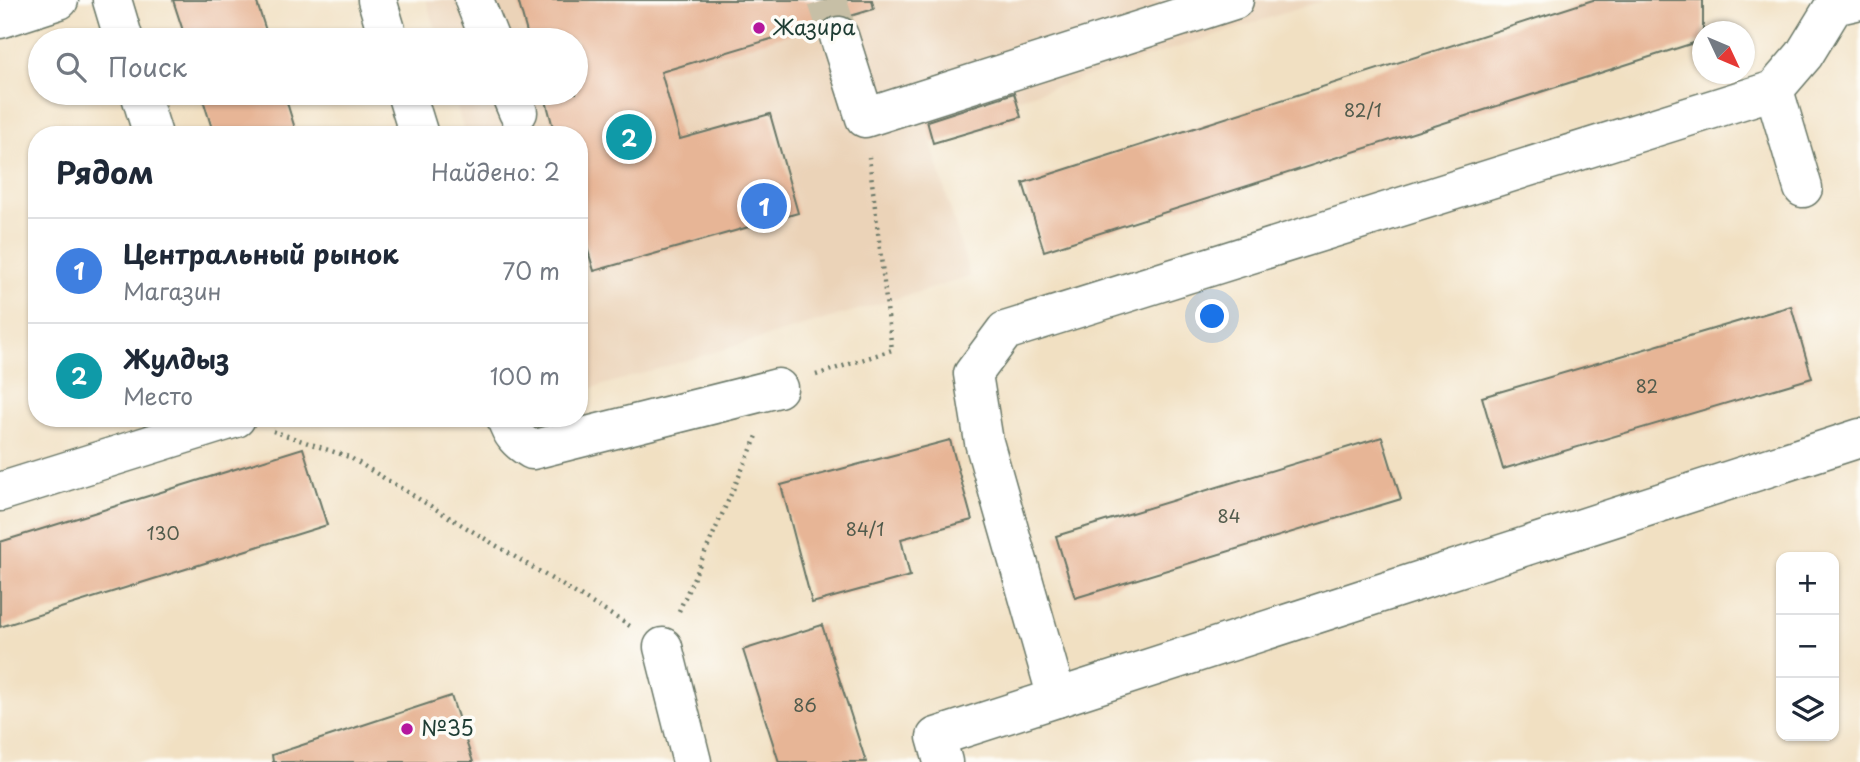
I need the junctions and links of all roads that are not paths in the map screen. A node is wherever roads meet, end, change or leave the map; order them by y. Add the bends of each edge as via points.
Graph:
1 (59, 0) edge
2 (112, 0) edge
3 (377, 0) edge
4 (474, 0) edge
5 (1234, 0) edge
6 (1860, 0) edge
7 (0, 19) edge
8 (120, 28) edge
9 (385, 28) edge
10 (485, 28) edge
11 (839, 36) tunnel mouth
12 (1774, 90) junction
13 (144, 105) edge
14 (410, 105) edge
15 (150, 126) edge
16 (416, 126) edge
17 (1802, 188) dead end
18 (778, 388) dead end
19 (236, 427) edge
20 (509, 427) edge
21 (1860, 438) edge
22 (0, 492) edge
23 (663, 646) road end
24 (1057, 698) junction
25 (692, 762) edge
26 (943, 762) edge

1 - 7 street
2 - 8 street
3 - 9 street
4 - 10 street
5 - 11 street via 865,118
6 - 12 street via 1834,6 1804,55
12 - 17 street
12 - 24 street via 1005,331 973,374 984,442
13 - 15 street
14 - 16 street
18 - 20 street via 533,450 520,443
19 - 22 street
21 - 24 street
23 - 25 street
24 - 26 street via 936,737

